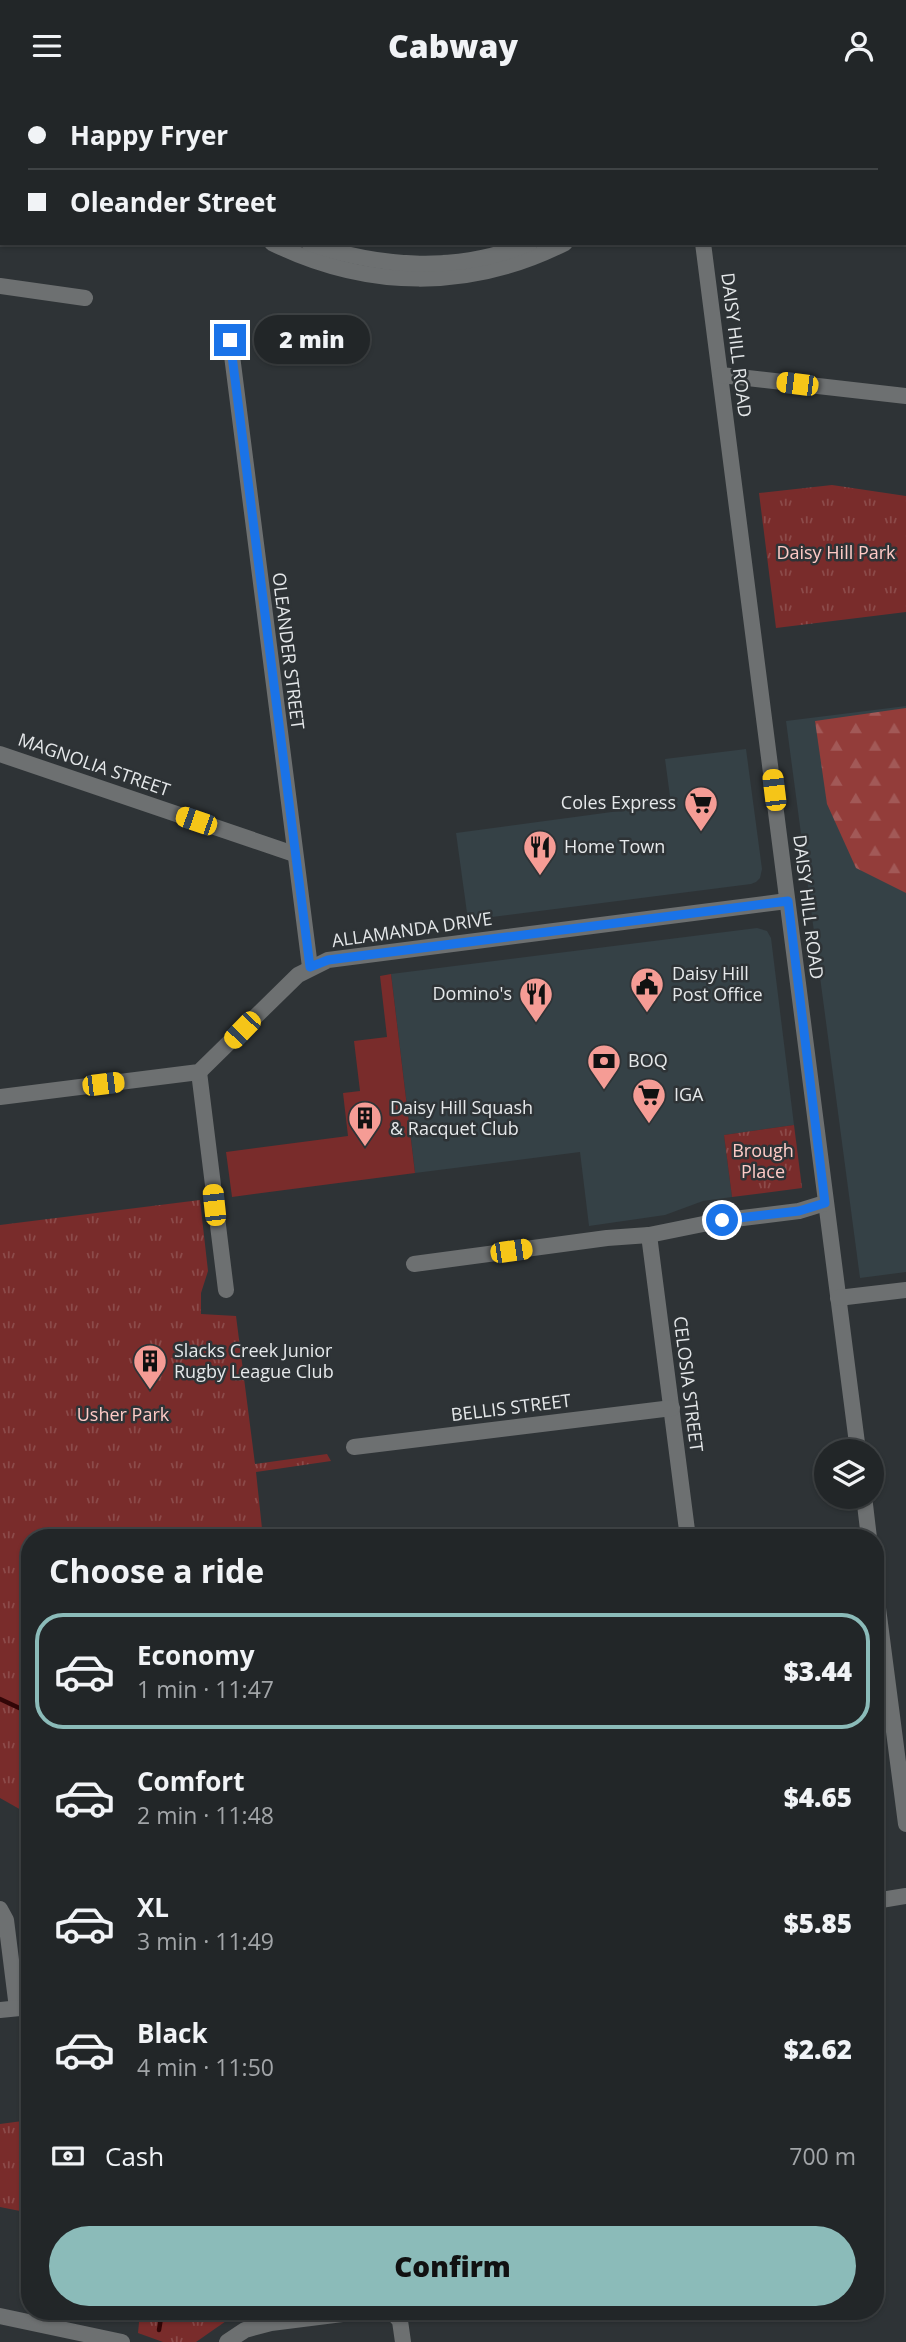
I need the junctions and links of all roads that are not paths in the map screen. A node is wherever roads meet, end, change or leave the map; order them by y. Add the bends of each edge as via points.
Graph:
1 (277, 245) edge
2 (314, 245) edge
3 (526, 245) edge
4 (560, 245) edge
5 (704, 245) edge
6 (0, 286) edge
7 (85, 298) dead end
8 (230, 340) dead end
9 (721, 375) junction
10 (906, 396) edge
11 (0, 754) edge
12 (294, 854) junction
13 (788, 901) junction
14 (310, 967) junction
15 (199, 1072) junction
16 (0, 1097) edge
17 (825, 1203) junction
18 (649, 1235) junction
19 (414, 1264) dead end
20 (226, 1290) dead end
21 (906, 1290) edge
22 (838, 1298) junction
23 (672, 1408) junction
24 (856, 1439) edge
25 (354, 1447) dead end
26 (866, 1509) edge
27 (687, 1529) edge
28 (868, 1529) edge
29 (884, 1647) edge
30 (902, 1772) edge
31 (906, 1824) edge
32 (906, 1896) edge
33 (884, 1900) edge
34 (0, 1909) edge
35 (21, 1998) edge
36 (21, 2008) edge
37 (0, 2010) edge
38 (0, 2316) edge
39 (283, 2320) edge
40 (399, 2320) edge
41 (122, 2342) edge
42 (227, 2342) edge
43 (403, 2342) edge

1 - 4 street via 338,269 408,280 506,268
2 - 3 street via 377,262 416,263 458,263 506,254
5 - 9 street, DAISY HILL ROAD
6 - 7 street
8 - 12 street, OLEANDER STREET
9 - 10 street
9 - 13 street, DAISY HILL ROAD
11 - 12 street, MAGNOLIA STREET
12 - 14 street, OLEANDER STREET
13 - 14 street, ALLAMANDA DRIVE via 328,960
13 - 17 street, DAISY HILL ROAD
14 - 15 street, ALLAMANDA DRIVE via 272,997
15 - 16 street
15 - 20 street
17 - 18 street
17 - 22 street, DAISY HILL ROAD
18 - 19 street
18 - 23 street, CELOSIA STREET
21 - 22 street
22 - 24 street, DAISY HILL ROAD
23 - 25 street, BELLIS STREET
23 - 27 street, CELOSIA STREET
26 - 28 street
29 - 30 street
30 - 31 street
32 - 33 street
34 - 35 street
36 - 37 street
38 - 41 street
39 - 42 street via 245,2330
40 - 43 street

